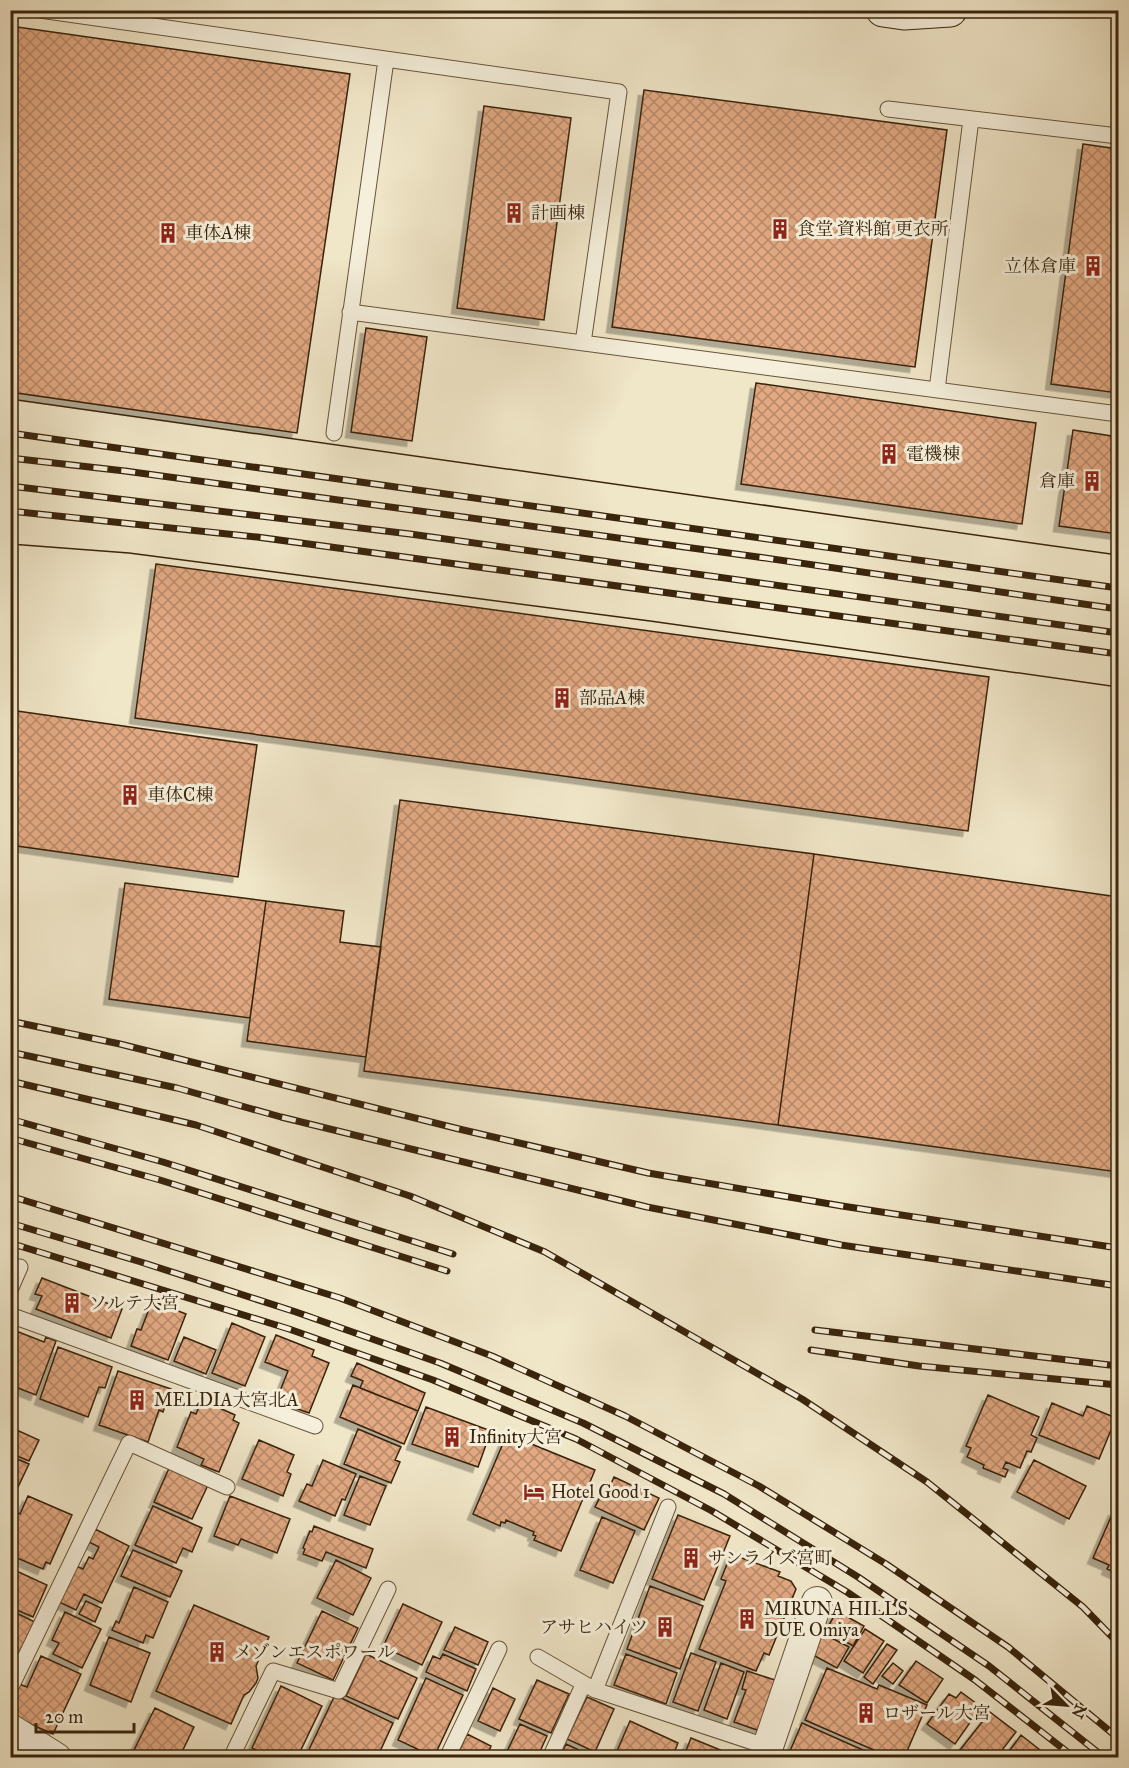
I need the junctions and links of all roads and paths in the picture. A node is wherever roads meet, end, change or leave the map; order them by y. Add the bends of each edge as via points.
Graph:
1 (40, 10) edge
2 (950, 10) edge
3 (897, 11) edge
4 (386, 60) junction
5 (888, 109) dead end
6 (971, 118) junction
7 (1119, 136) edge
8 (350, 312) junction
9 (583, 343) junction
10 (937, 390) junction
11 (1119, 414) edge
12 (334, 433) dead end
13 (20, 1267) dead end
14 (10, 1290) edge
15 (10, 1315) edge
16 (315, 1426) dead end
17 (226, 1487) dead end
18 (668, 1507) dead end
19 (388, 1589) dead end
20 (817, 1602) dead end
21 (499, 1649) dead end
22 (538, 1657) dead end
23 (589, 1688) junction
24 (10, 1689) edge
25 (10, 1730) edge
26 (766, 1753) edge
27 (56, 1758) edge
28 (231, 1758) edge
29 (447, 1758) edge
30 (550, 1758) edge

1 - 4 lane
2 - 3 street
4 - 8 lane
4 - 9 lane via 619,92
5 - 6 lane
6 - 7 lane
6 - 10 lane
8 - 9 lane
8 - 12 lane
9 - 10 lane
10 - 11 lane
13 - 14 lane
15 - 16 lane
17 - 24 lane via 129,1443
18 - 23 lane
19 - 28 lane via 339,1691 273,1671
20 - 26 street
21 - 29 lane
22 - 23 lane
23 - 26 lane
23 - 30 lane
25 - 27 street

